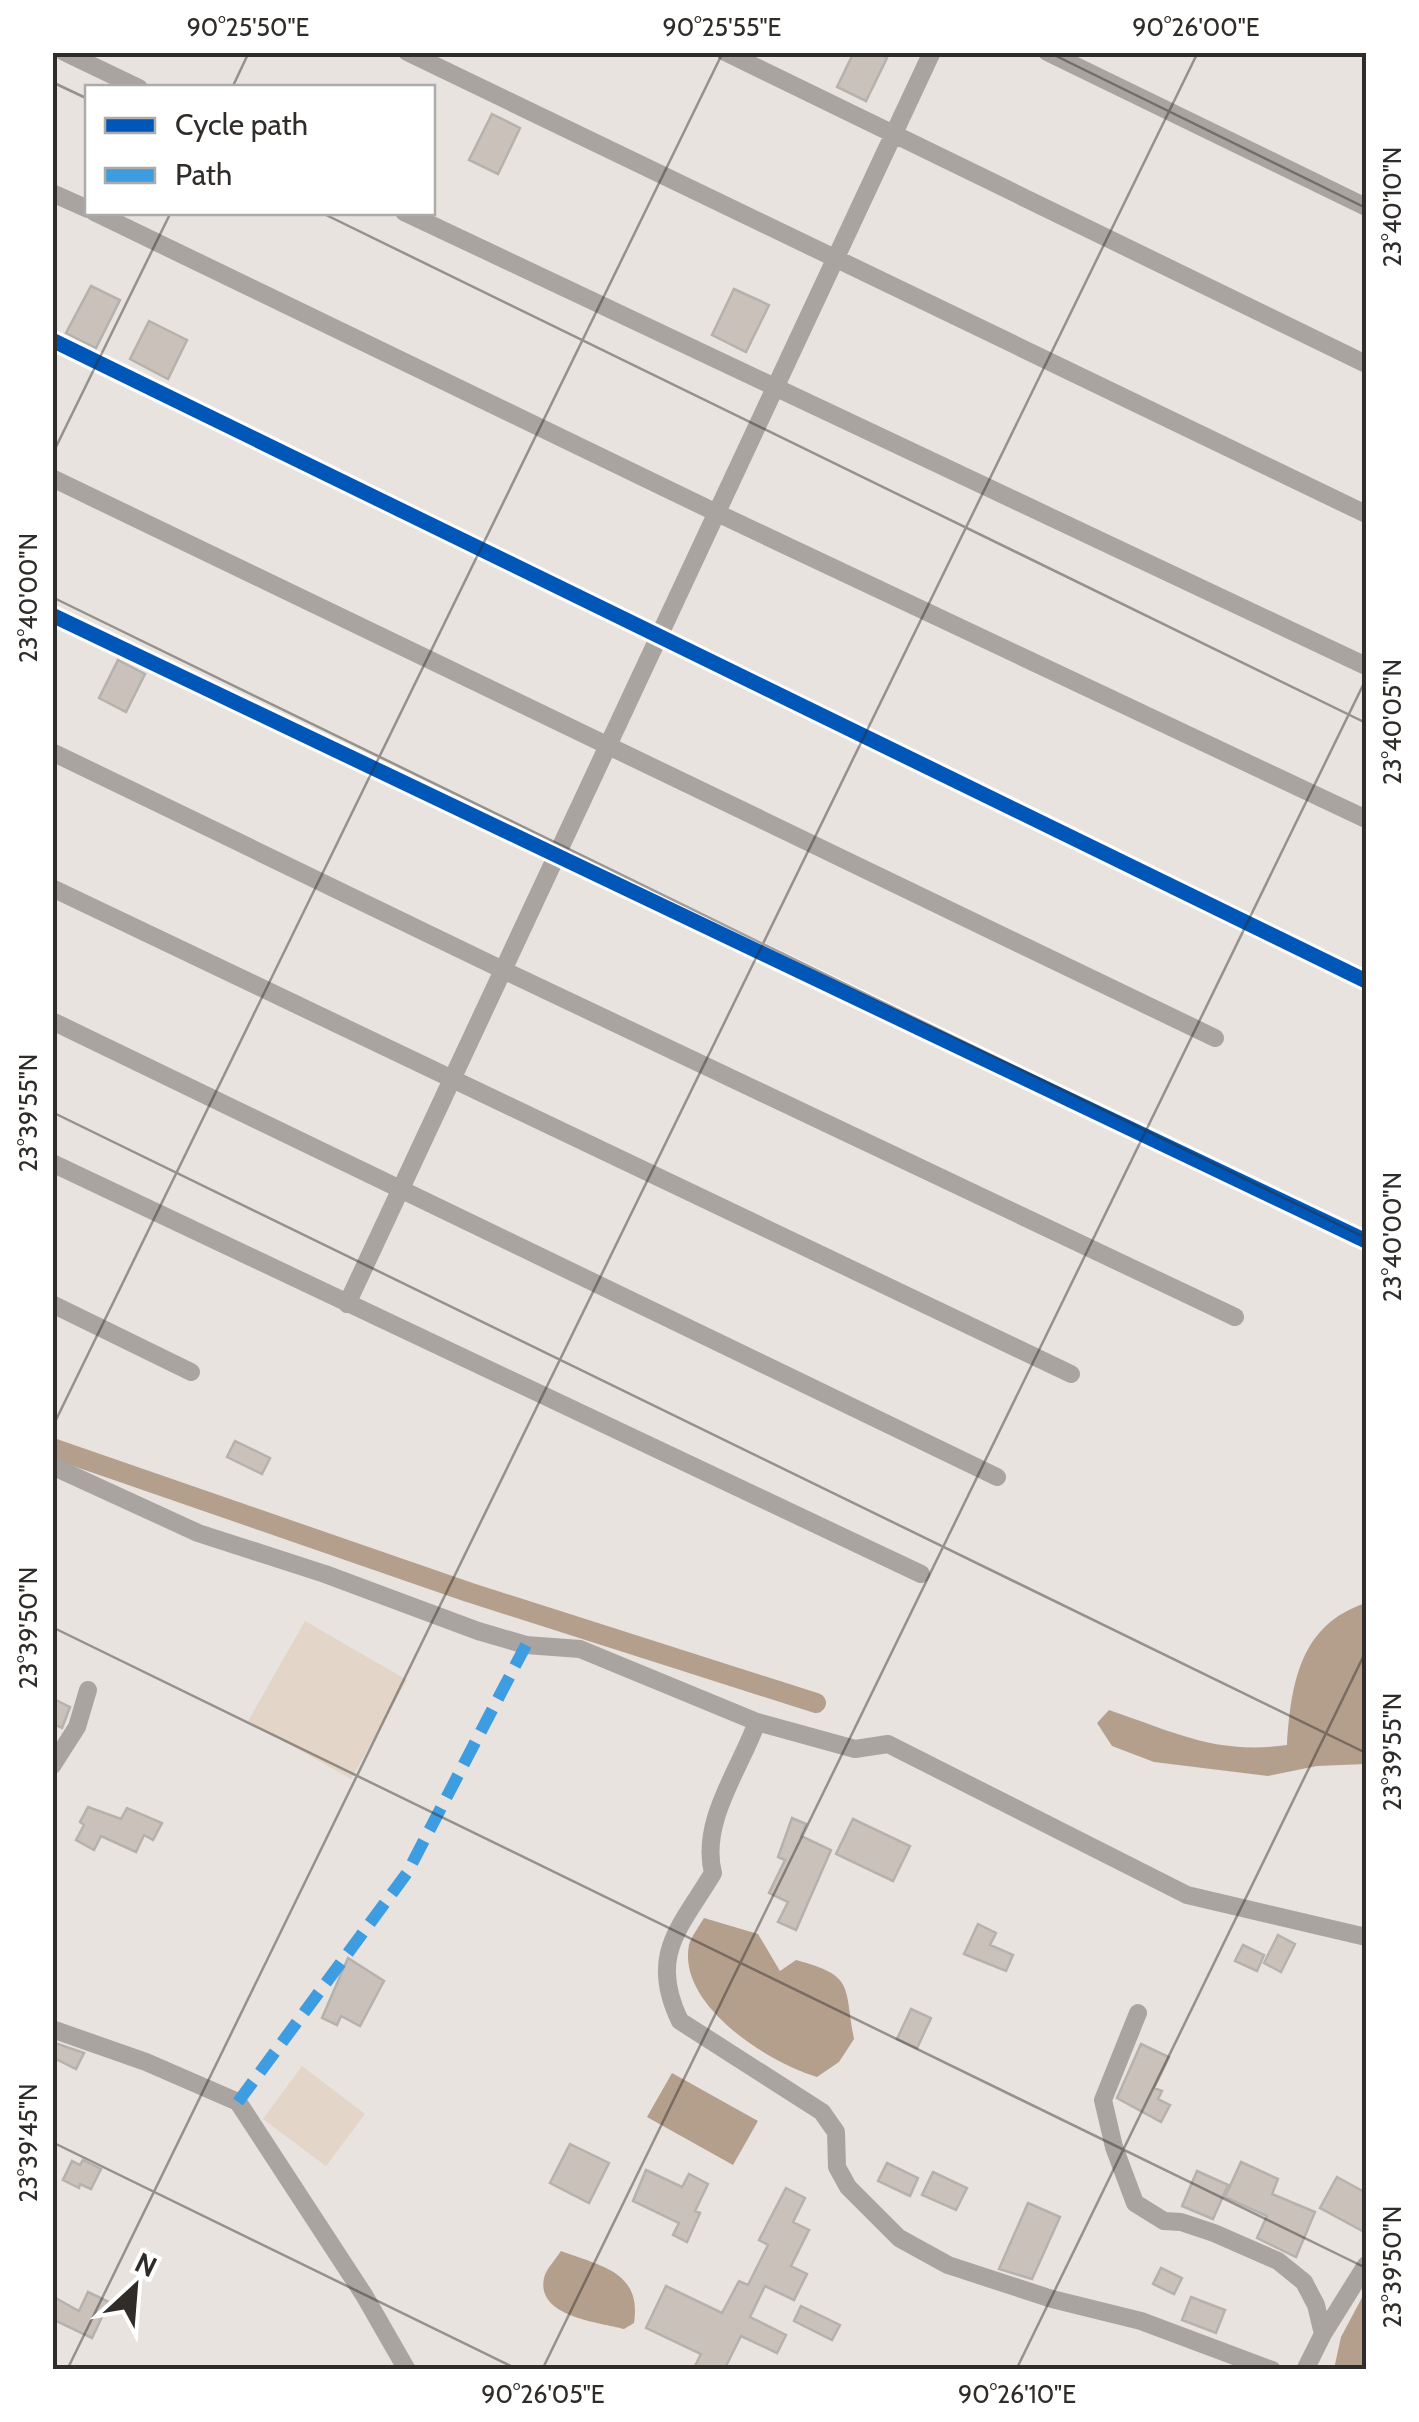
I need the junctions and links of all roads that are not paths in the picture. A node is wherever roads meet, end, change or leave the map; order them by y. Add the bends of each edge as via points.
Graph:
1 (64, 52) edge
2 (407, 52) edge
3 (725, 52) edge
4 (932, 52) edge
5 (1046, 52) edge
6 (133, 85) edge
7 (893, 135) junction
8 (52, 192) edge
9 (1366, 207) edge
10 (85, 208) edge
11 (99, 215) edge
12 (410, 215) edge
13 (836, 258) junction
14 (52, 340) edge
15 (1366, 364) edge
16 (775, 387) junction
17 (52, 478) edge
18 (717, 512) junction
19 (1366, 514) edge
20 (52, 615) edge
21 (659, 636) junction
22 (1366, 666) edge
23 (608, 746) junction
24 (52, 752) edge
25 (1366, 820) edge
26 (556, 857) junction
27 (52, 888) edge
28 (503, 970) junction
29 (1366, 981) edge
30 (52, 1021) edge
31 (1215, 1038) dead end
32 (453, 1077) junction
33 (52, 1163) edge
34 (400, 1190) junction
35 (1366, 1241) edge
36 (52, 1304) edge
37 (347, 1304) junction
38 (1234, 1317) dead end
39 (191, 1372) dead end
40 (1071, 1374) dead end
41 (52, 1466) edge
42 (997, 1477) dead end
43 (921, 1574) dead end
44 (88, 1690) dead end
45 (757, 1722) junction
46 (52, 1766) edge
47 (1366, 1937) edge
48 (1138, 2013) dead end
49 (52, 2029) edge
50 (1366, 2265) edge
51 (1323, 2334) junction
52 (406, 2370) edge
53 (1272, 2370) edge
54 (1305, 2370) edge

1 - 6 street
2 - 13 street
3 - 7 street
4 - 7 street
5 - 9 street
7 - 13 street
7 - 15 street
8 - 10 street
11 - 18 street
12 - 16 street
13 - 16 street
13 - 19 street
14 - 21 street
16 - 18 street
16 - 22 street
17 - 23 street
18 - 21 street
18 - 25 street
20 - 26 street
21 - 23 street
21 - 29 street
23 - 26 street
23 - 31 street
24 - 28 street
26 - 28 street
26 - 35 street
27 - 32 street
28 - 32 street
28 - 38 street
30 - 34 street
32 - 34 street
32 - 40 street
33 - 37 street
34 - 37 street
34 - 42 street
36 - 39 street
37 - 43 street
41 - 45 street via 214,1538 478,1631 526,1645 580,1649
44 - 46 street via 77,1727
45 - 47 street via 855,1749 888,1744 1187,1895
45 - 53 street via 712,1832 713,1874 672,1936 668,1997 680,2021 822,2112 836,2132 836,2167 848,2188 899,2238 948,2264 1052,2300 1141,2321
48 - 51 street via 1103,2100 1135,2203 1164,2221 1214,2232 1278,2262 1304,2282
49 - 52 street via 238,2102
50 - 51 street
51 - 54 street

